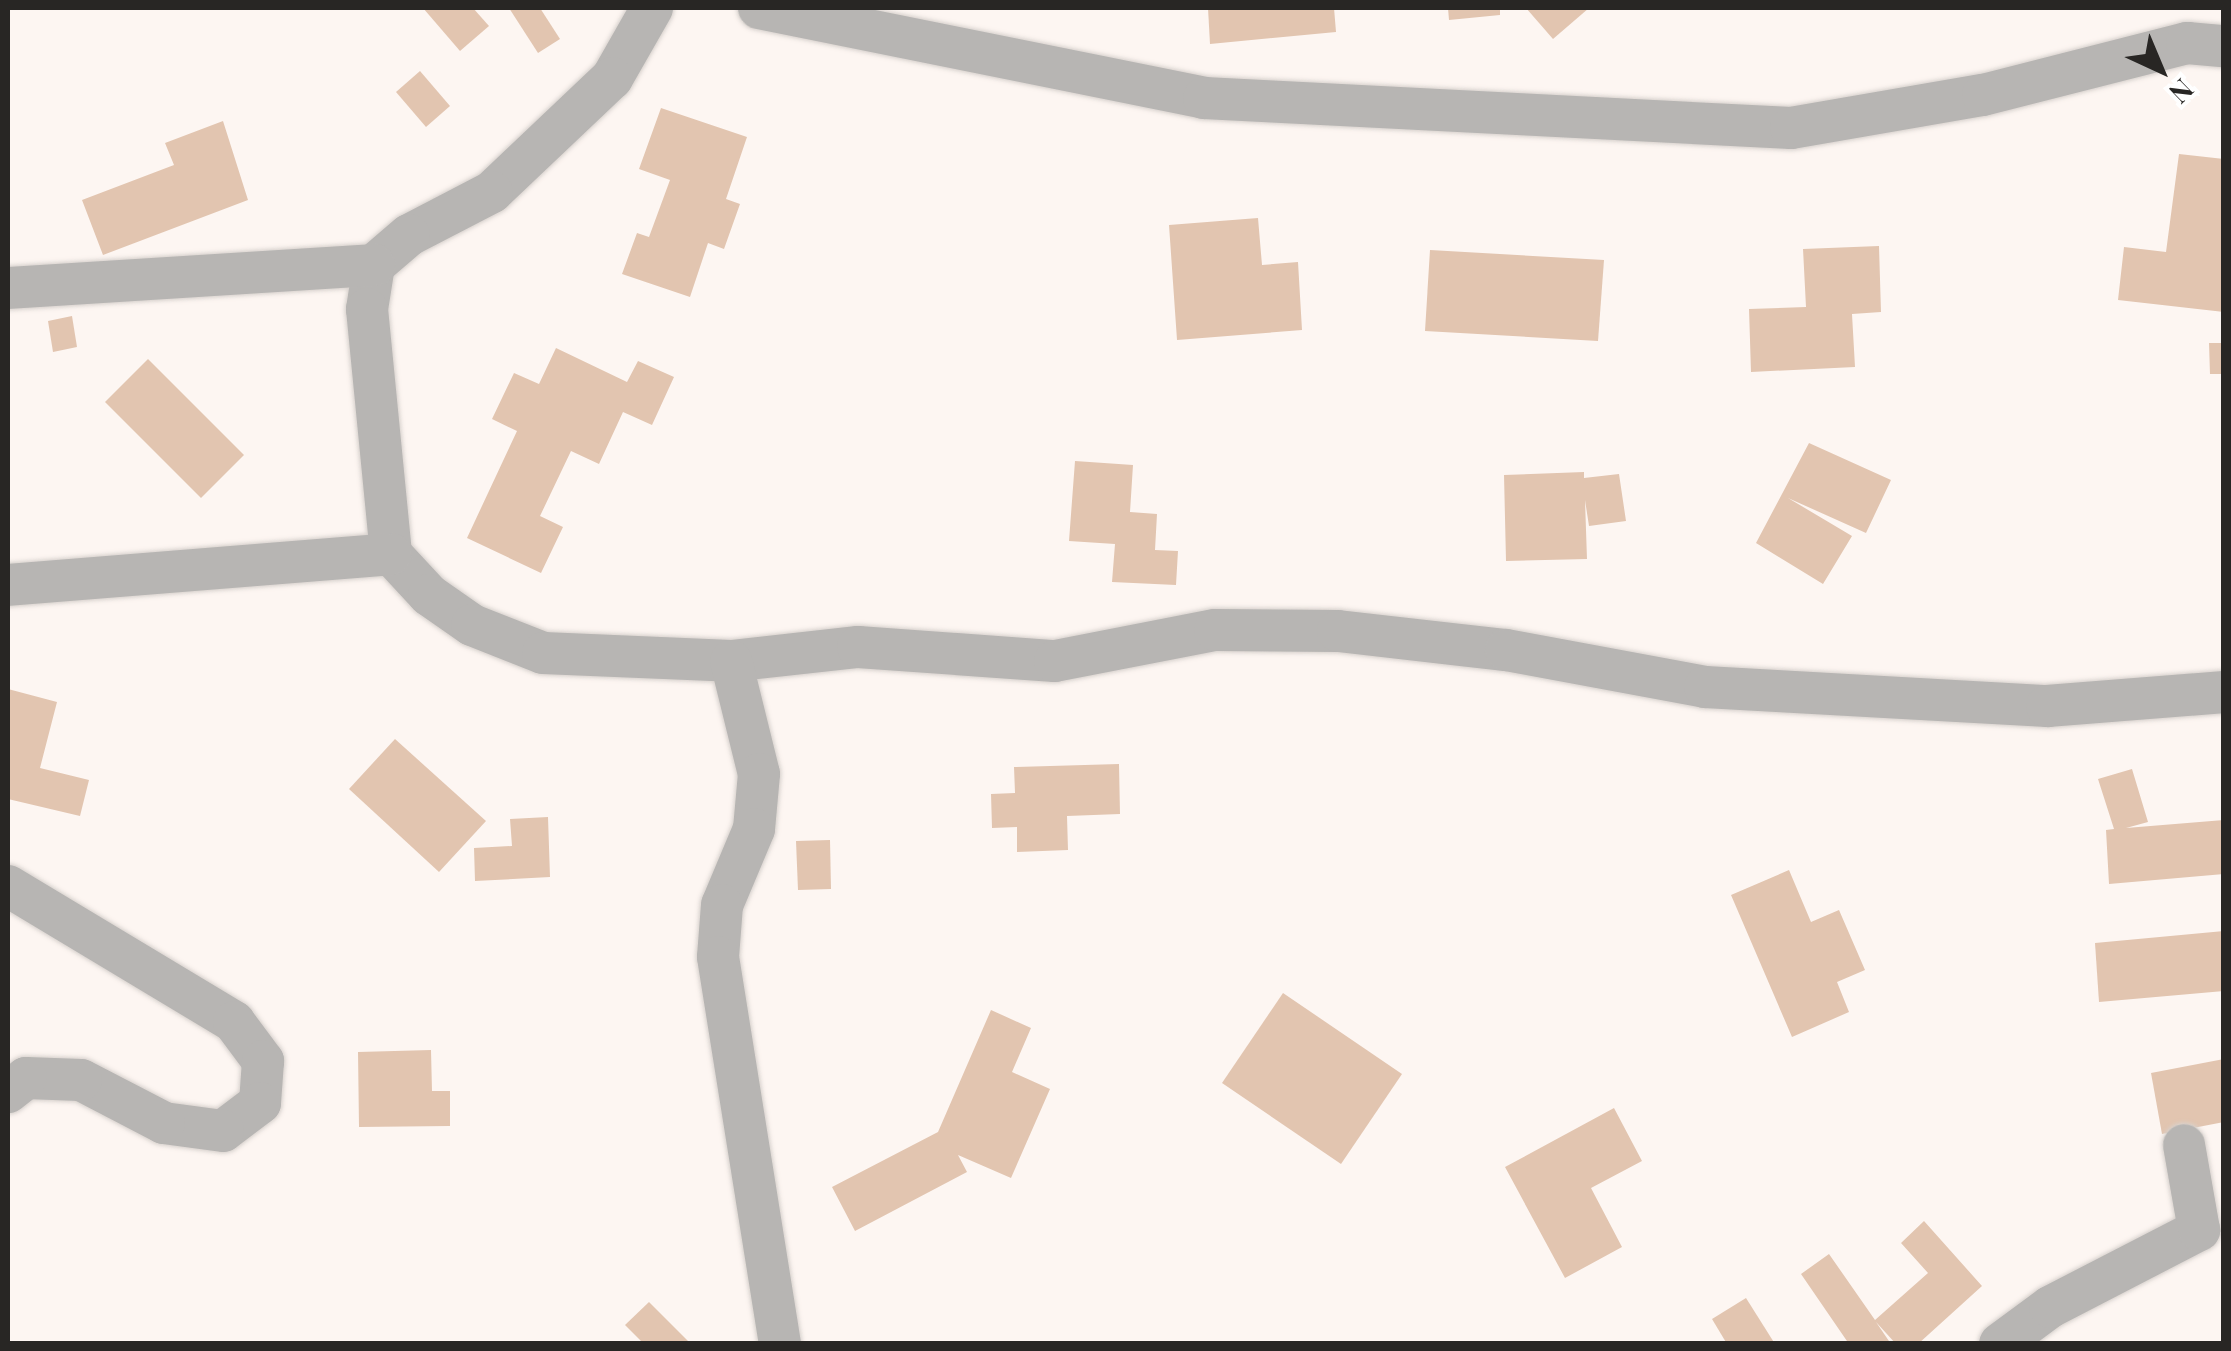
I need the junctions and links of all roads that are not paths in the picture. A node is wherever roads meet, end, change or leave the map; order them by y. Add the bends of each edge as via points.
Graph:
1 (652, 8) edge
2 (759, 8) edge
3 (2224, 46) edge
4 (374, 265) junction
5 (8, 288) edge
6 (391, 554) junction
7 (8, 585) edge
8 (731, 661) junction
9 (2224, 692) edge
10 (8, 886) edge
11 (8, 1092) edge
12 (2184, 1144) dead end
13 (2056, 1325) edge
14 (780, 1344) edge
15 (2000, 1344) edge

1 - 4 street via 612,78 492,192 409,235
2 - 3 street via 1204,98 1791,128 1982,94 2187,43
4 - 5 street
4 - 6 street via 368,309
6 - 7 street
6 - 8 street via 429,596 472,625 542,653
8 - 9 street via 858,646 1056,661 1215,630 1338,631 1506,650 1705,687 2048,706
8 - 14 street via 759,774 754,829 722,905 718,957
10 - 11 street via 234,1022 263,1060 260,1103 223,1130 164,1122 81,1080 26,1078
12 - 13 street via 2199,1230
13 - 15 street

